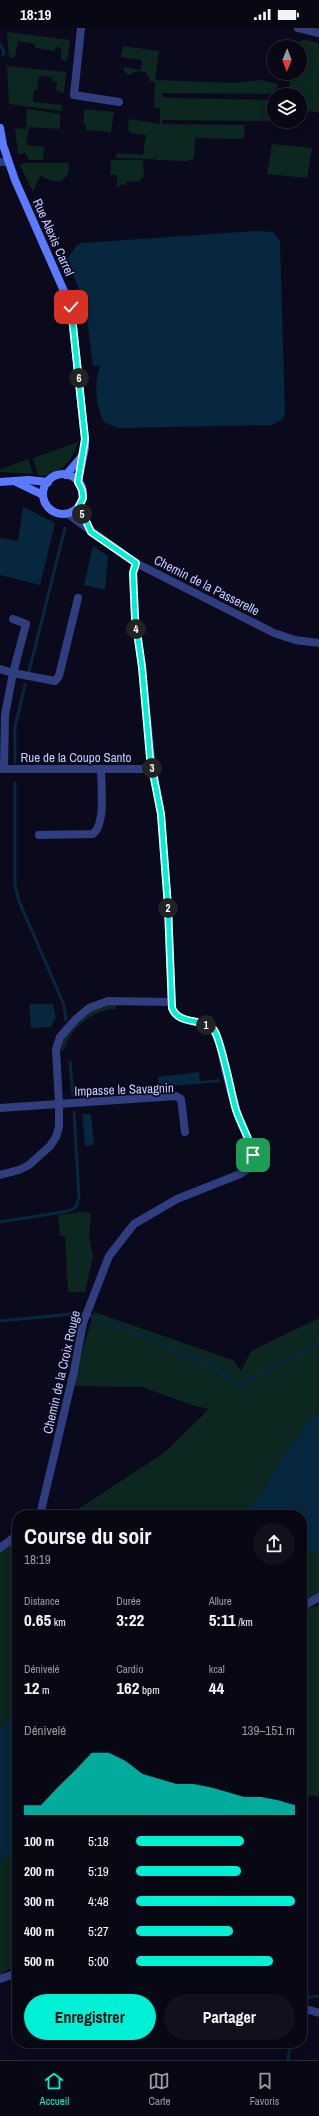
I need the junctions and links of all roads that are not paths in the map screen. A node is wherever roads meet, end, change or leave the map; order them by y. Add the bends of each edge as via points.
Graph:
1 (81, 28) edge
2 (298, 28) edge
3 (319, 33) edge
4 (119, 102) dead end
5 (0, 128) edge
6 (4, 162) edge
7 (83, 454) junction
8 (66, 475) junction
9 (14, 481) junction
10 (0, 482) edge
11 (48, 482) junction
12 (78, 482) junction
13 (43, 495) junction
14 (79, 506) junction
15 (68, 514) junction
16 (91, 532) junction
17 (136, 563) junction
18 (78, 598) dead end
19 (13, 619) dead end
20 (319, 643) edge
21 (0, 669) edge
22 (13, 673) junction
23 (101, 768) junction
24 (2, 769) edge
25 (152, 769) junction
26 (39, 835) dead end
27 (171, 1002) junction
28 (59, 1104) junction
29 (0, 1108) edge
30 (186, 1132) dead end
31 (0, 1174) edge
32 (41, 1510) edge
33 (12, 1539) edge
34 (0, 1548) edge
35 (319, 1597) edge
36 (307, 1604) edge
37 (12, 1975) edge
38 (0, 1979) edge
39 (307, 2009) edge
40 (319, 2013) edge

1 - 4 street via 74,95
2 - 3 street
5 - 6 street, Rue Alexis Carrel
6 - 7 street, Rue Alexis Carrel via 71,307 84,427
7 - 8 street
7 - 12 street, Rue Alexis Carrel
8 - 11 street via 59,475
8 - 12 street
9 - 10 street
9 - 11 street
9 - 13 street
11 - 13 street
12 - 14 street via 83,494
13 - 15 street, Chemin de la Passerelle via 45,502 54,512
14 - 15 street
14 - 16 street
15 - 16 street, Chemin de la Passerelle
16 - 17 street, Chemin de la Passerelle
17 - 20 street, Chemin de la Passerelle via 274,633 295,640
17 - 25 street, Chemin de la Croix Rouge via 133,573 135,618
18 - 22 street via 58,679 48,681
19 - 22 street via 26,624
21 - 22 street
22 - 24 street via 5,715
23 - 24 street, Rue de la Coupo Santo
23 - 25 street, Rue de la Coupo Santo
23 - 26 street via 99,830 93,834
25 - 27 street, Chemin de la Croix Rouge via 161,814
27 - 28 street via 108,1001 89,1008 76,1019 60,1037 56,1049
27 - 32 street, Chemin de la Croix Rouge via 177,1016 207,1025 214,1030 236,1109 253,1151 252,1164 240,1174 176,1199 134,1224 109,1256 86,1311
28 - 29 street
28 - 30 street, Impasse le Savagnin via 176,1096 181,1099
28 - 31 street via 59,1127 50,1146 29,1165 11,1173
33 - 34 street
35 - 36 street
37 - 38 street
39 - 40 street

